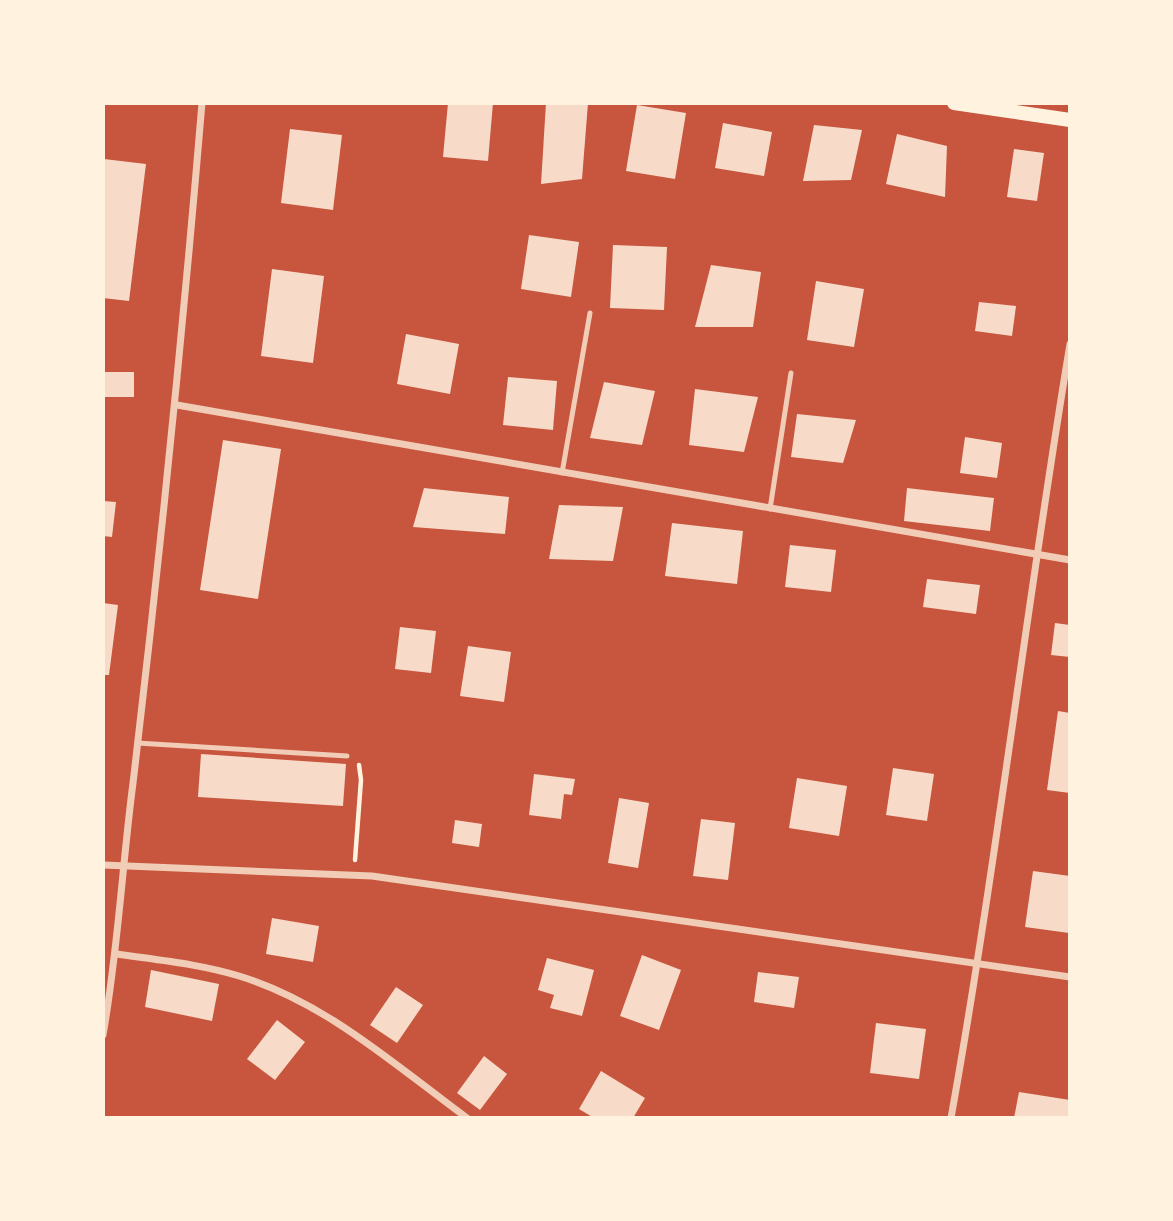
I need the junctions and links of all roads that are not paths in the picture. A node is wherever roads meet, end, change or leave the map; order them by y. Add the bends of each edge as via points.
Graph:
1 (202, 103) edge
2 (954, 103) edge
3 (1070, 120) edge
4 (590, 313) dead end
5 (1070, 344) edge
6 (791, 373) dead end
7 (177, 405) junction
8 (562, 472) junction
9 (770, 509) junction
10 (1035, 556) junction
11 (1070, 560) edge
12 (137, 743) junction
13 (347, 756) road end
14 (103, 865) edge
15 (122, 867) junction
16 (117, 954) junction
17 (978, 965) junction
18 (1070, 978) edge
19 (103, 1035) edge
20 (467, 1118) edge
21 (951, 1118) edge

1 - 7 street
2 - 3 main road
4 - 8 lane
5 - 10 street
6 - 9 lane
7 - 8 street
7 - 12 street
8 - 9 street
9 - 10 street
10 - 11 street
10 - 17 street
12 - 13 lane
12 - 15 street
14 - 15 street
15 - 16 street
15 - 17 street via 353,875
16 - 19 street
16 - 20 street via 204,967 280,991 315,1008
17 - 18 street
17 - 21 street

